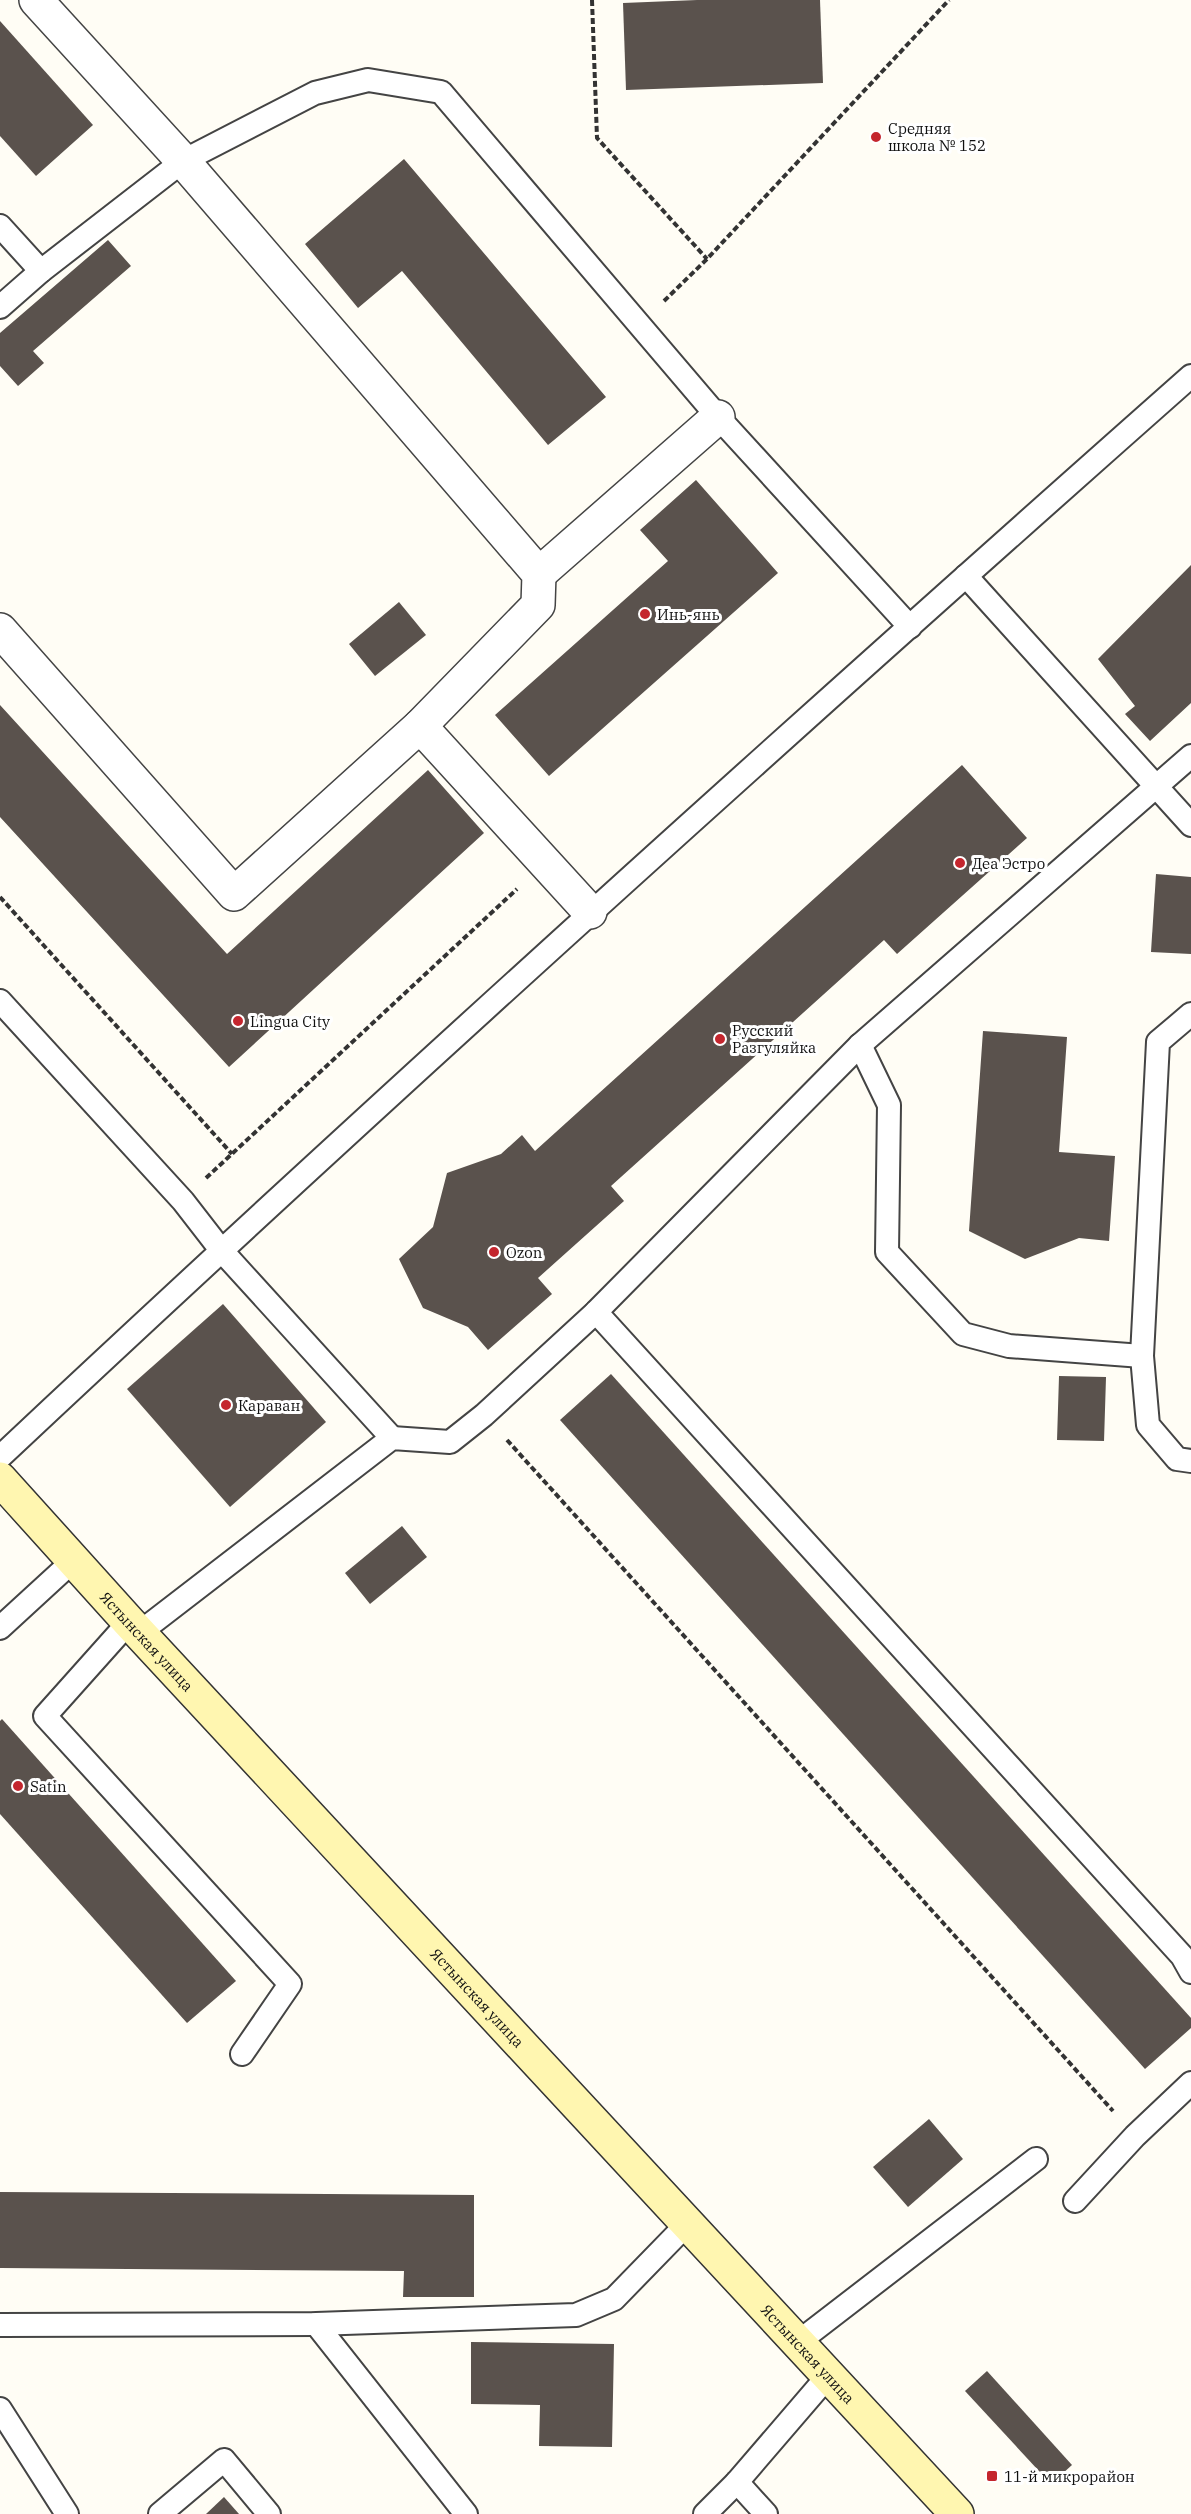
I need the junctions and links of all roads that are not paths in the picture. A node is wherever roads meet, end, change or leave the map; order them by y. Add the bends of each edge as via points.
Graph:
1 (36, 0) edge
2 (183, 161) junction
3 (0, 226) edge
4 (41, 271) junction
5 (0, 307) edge
6 (1191, 376) edge
7 (718, 417) junction
8 (539, 573) junction
9 (966, 576) junction
10 (910, 627) junction
11 (0, 630) edge
12 (420, 726) junction
13 (1191, 756) edge
14 (1158, 787) junction
15 (1191, 825) edge
16 (590, 912) junction
17 (0, 1001) edge
18 (1191, 1014) edge
19 (860, 1045) junction
20 (221, 1250) junction
21 (596, 1312) junction
22 (1142, 1356) junction
23 (392, 1438) junction
24 (0, 1457) edge
25 (1191, 1461) edge
26 (0, 1479) edge
27 (74, 1560) junction
28 (0, 1628) edge
29 (134, 1628) junction
30 (1188, 1959) edge
31 (242, 2055) dead end
32 (1191, 2083) edge
33 (1036, 2159) dead end
34 (1075, 2201) dead end
35 (687, 2224) junction
36 (316, 2324) junction
37 (0, 2325) edge
38 (797, 2343) junction
39 (828, 2376) junction
40 (0, 2409) edge
41 (736, 2482) junction
42 (67, 2514) edge
43 (160, 2514) edge
44 (269, 2514) edge
45 (466, 2514) edge
46 (705, 2514) edge
47 (766, 2514) edge
48 (957, 2514) edge

1 - 2 street
2 - 4 lane
2 - 7 lane via 315,93 368,80 441,92
2 - 8 street
3 - 4 lane
4 - 5 lane
6 - 9 lane
7 - 8 street
7 - 10 lane
8 - 12 street via 538,605
9 - 10 lane
9 - 14 lane
10 - 16 lane
11 - 12 street via 234,894
12 - 16 street
13 - 14 lane
14 - 15 lane
14 - 19 lane
16 - 20 lane
17 - 20 lane via 183,1201
18 - 22 lane via 1158,1042
19 - 21 lane
19 - 22 lane via 888,1106 887,1252 963,1334 1009,1346
20 - 23 lane
20 - 24 lane
21 - 23 lane via 450,1442
21 - 30 lane
22 - 25 lane via 1148,1425 1177,1459
23 - 29 lane
26 - 27 main road, Ястынская улица
27 - 28 lane
27 - 29 main road, Ястынская улица
29 - 31 lane via 45,1716 290,1984
29 - 35 main road, Ястынская улица
32 - 34 lane
33 - 38 lane
35 - 36 lane via 614,2299 576,2315
35 - 38 main road, Ястынская улица
36 - 37 lane
36 - 45 lane
38 - 39 main road, Ястынская улица
39 - 41 lane
39 - 48 main road, Ястынская улица
40 - 42 lane
41 - 46 lane
41 - 47 lane
43 - 44 lane via 224,2460

